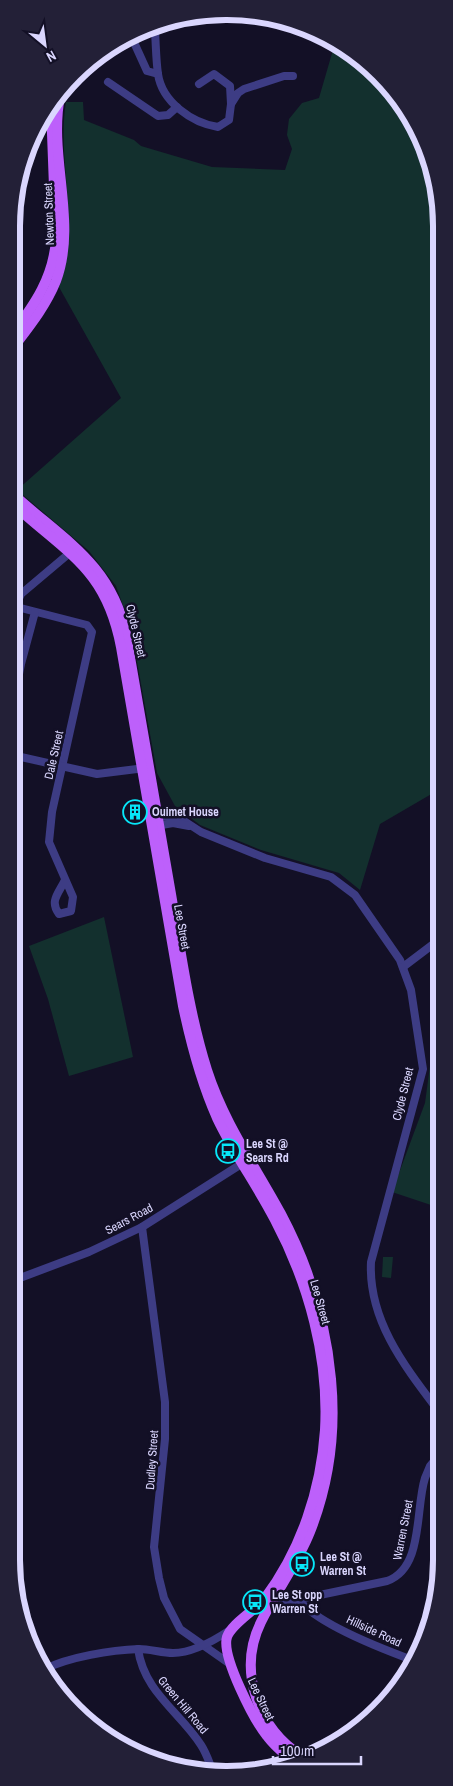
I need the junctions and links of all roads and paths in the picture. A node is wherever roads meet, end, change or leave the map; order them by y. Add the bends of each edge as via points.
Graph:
1 (155, 33) edge
2 (134, 42) edge
3 (158, 74) junction
4 (293, 76) dead end
5 (108, 82) dead end
6 (199, 84) dead end
7 (231, 104) junction
8 (59, 107) edge
9 (176, 107) junction
10 (50, 119) edge
11 (20, 323) edge
12 (20, 338) edge
13 (20, 511) edge
14 (72, 550) junction
15 (20, 596) edge
16 (20, 608) edge
17 (35, 612) junction
18 (20, 669) edge
19 (20, 757) edge
20 (63, 768) junction
21 (145, 768) junction
22 (154, 821) junction
23 (65, 880) dead end
24 (433, 944) edge
25 (403, 967) junction
26 (245, 1162) junction
27 (142, 1227) junction
28 (20, 1278) edge
29 (433, 1403) edge
30 (433, 1462) edge
31 (300, 1601) junction
32 (271, 1604) junction
33 (245, 1618) junction
34 (230, 1629) junction
35 (256, 1636) junction
36 (201, 1645) junction
37 (138, 1649) junction
38 (408, 1658) edge
39 (51, 1667) edge
40 (232, 1668) junction
41 (251, 1668) junction
42 (298, 1753) edge
43 (287, 1757) edge
44 (210, 1766) edge

1 - 3 street
2 - 3 street via 148,71
3 - 9 street
4 - 7 street via 244,90
5 - 9 street via 158,116 168,115
6 - 7 street via 214,74 230,86
7 - 9 street via 229,120 218,127 201,124
8 - 12 main road, Newton Street via 61,259 47,300
10 - 11 main road, Newton Street via 54,256 41,293
13 - 14 main road, Clyde Street
14 - 15 street
14 - 21 main road, Clyde Street via 103,576 120,609
16 - 17 street
17 - 18 street
17 - 20 street, Dale Street via 88,625 92,632
19 - 20 street
20 - 21 street via 104,774
20 - 23 street, Dale Street via 49,842
21 - 22 main road, Clyde Street
22 - 25 street, Clyde Street via 189,826 265,858 331,877 356,896
22 - 26 main road, Lee Street via 197,1036 208,1073
24 - 25 street
25 - 29 street, Clyde Street via 418,1025 423,1076 373,1254 370,1282 373,1303 381,1322
26 - 27 street, Sears Road
26 - 32 main road, Lee Street via 282,1217 304,1264 323,1329 332,1392 331,1444 322,1495 302,1550
26 - 33 main road, Lee Street via 304,1286 320,1355 325,1415 318,1478 305,1525 267,1596
27 - 28 street, Sears Road via 89,1252
27 - 36 street, Dudley Street via 165,1402 165,1439 154,1547 164,1598 174,1622
30 - 31 street, Warren Street via 424,1480 412,1551 403,1572 387,1581
31 - 32 street, Warren Street
31 - 38 street, Hillside Road via 356,1637
32 - 33 street, Warren Street
32 - 35 main road, Lee Street
33 - 34 main road, Lee Street
33 - 35 main road via 253,1623
34 - 36 street
34 - 40 main road, Lee Street via 226,1645
35 - 41 main road, Lee Street
36 - 37 street via 174,1653
36 - 40 street, Dudley Street
37 - 39 street
37 - 44 street, Green Hill Road via 141,1666 152,1688 201,1744
40 - 41 main road via 244,1674
40 - 43 main road, Lee Street via 262,1730
41 - 42 main road, Lee Street via 255,1695 266,1722 280,1740

